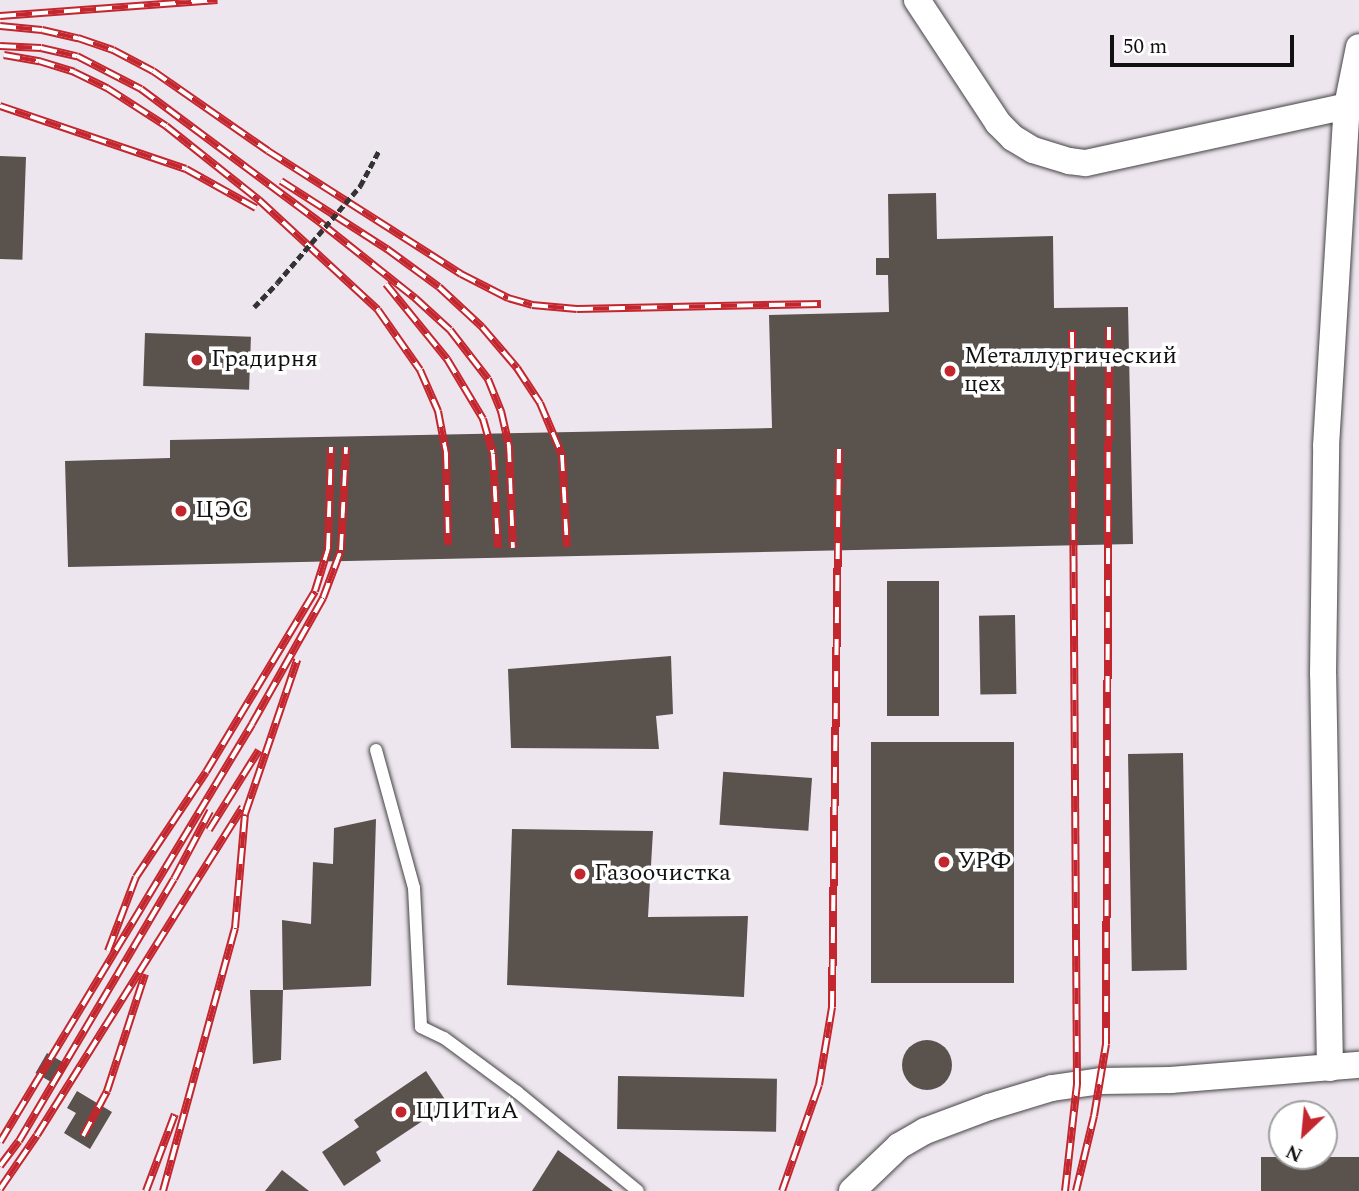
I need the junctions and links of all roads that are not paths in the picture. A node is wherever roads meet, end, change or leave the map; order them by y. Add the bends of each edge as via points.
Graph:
1 (916, 0) edge
2 (1359, 47) edge
3 (1347, 106) junction
4 (376, 750) dead end
5 (1359, 1065) edge
6 (1330, 1068) junction
7 (638, 1191) edge
8 (852, 1191) edge

1 - 3 street via 1013,138 1033,150 1069,161 1086,163
2 - 3 street
3 - 6 street via 1325,469 1323,674
4 - 7 lane via 414,888 421,1027 444,1038 508,1085
5 - 6 street
6 - 8 street via 1101,1081 1017,1097 925,1131 899,1146

